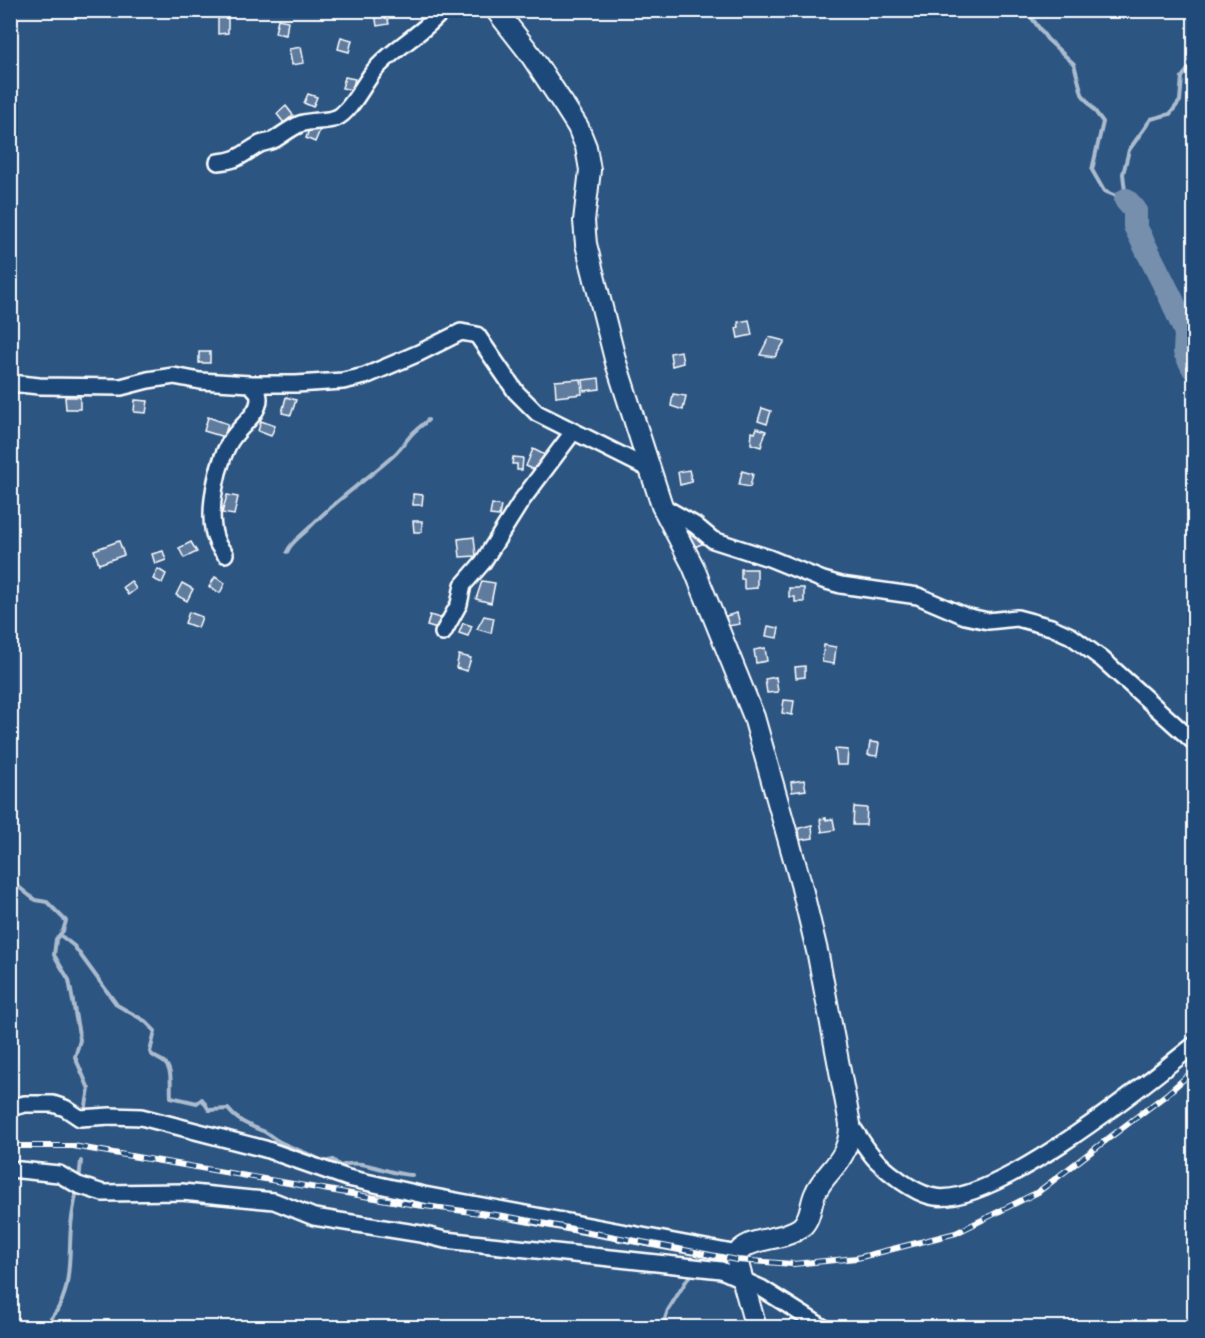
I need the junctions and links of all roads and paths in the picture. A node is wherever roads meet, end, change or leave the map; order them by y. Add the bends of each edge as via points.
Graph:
1 (443, 10) edge
2 (496, 10) edge
3 (218, 162) dead end
4 (10, 383) edge
5 (250, 384) junction
6 (573, 432) junction
7 (651, 470) junction
8 (662, 506) junction
9 (225, 554) dead end
10 (443, 633) dead end
11 (1194, 742) edge
12 (1194, 1045) edge
13 (10, 1108) edge
14 (850, 1124) junction
15 (10, 1169) edge
16 (738, 1254) junction
17 (742, 1279) junction
18 (756, 1328) edge
19 (824, 1328) edge

1 - 3 street via 374,71 337,118 300,124 233,160
2 - 7 street via 564,105 586,147 590,170 584,221 586,244 616,363
4 - 5 street via 121,387 174,376
5 - 6 street via 343,381 365,376 461,332 471,333 477,335 516,392 537,413
5 - 9 street via 259,400 249,420 233,437 217,477 213,528
6 - 7 street
6 - 10 street via 463,585 459,604
7 - 8 street
8 - 11 street via 713,540 823,580 918,596 965,616 988,621 1017,618 1051,627 1071,636 1102,659
8 - 14 street via 693,566 754,717 818,955
12 - 14 street via 1149,1082 1037,1161 974,1191 943,1198 918,1191 876,1161
13 - 16 street via 53,1104 80,1118 141,1117 265,1149 382,1186
14 - 16 street via 846,1149 817,1189 802,1227 742,1248
15 - 17 street via 59,1174 103,1193 182,1192 274,1202 314,1217 445,1240 721,1270
16 - 17 street
17 - 18 street
17 - 19 street

